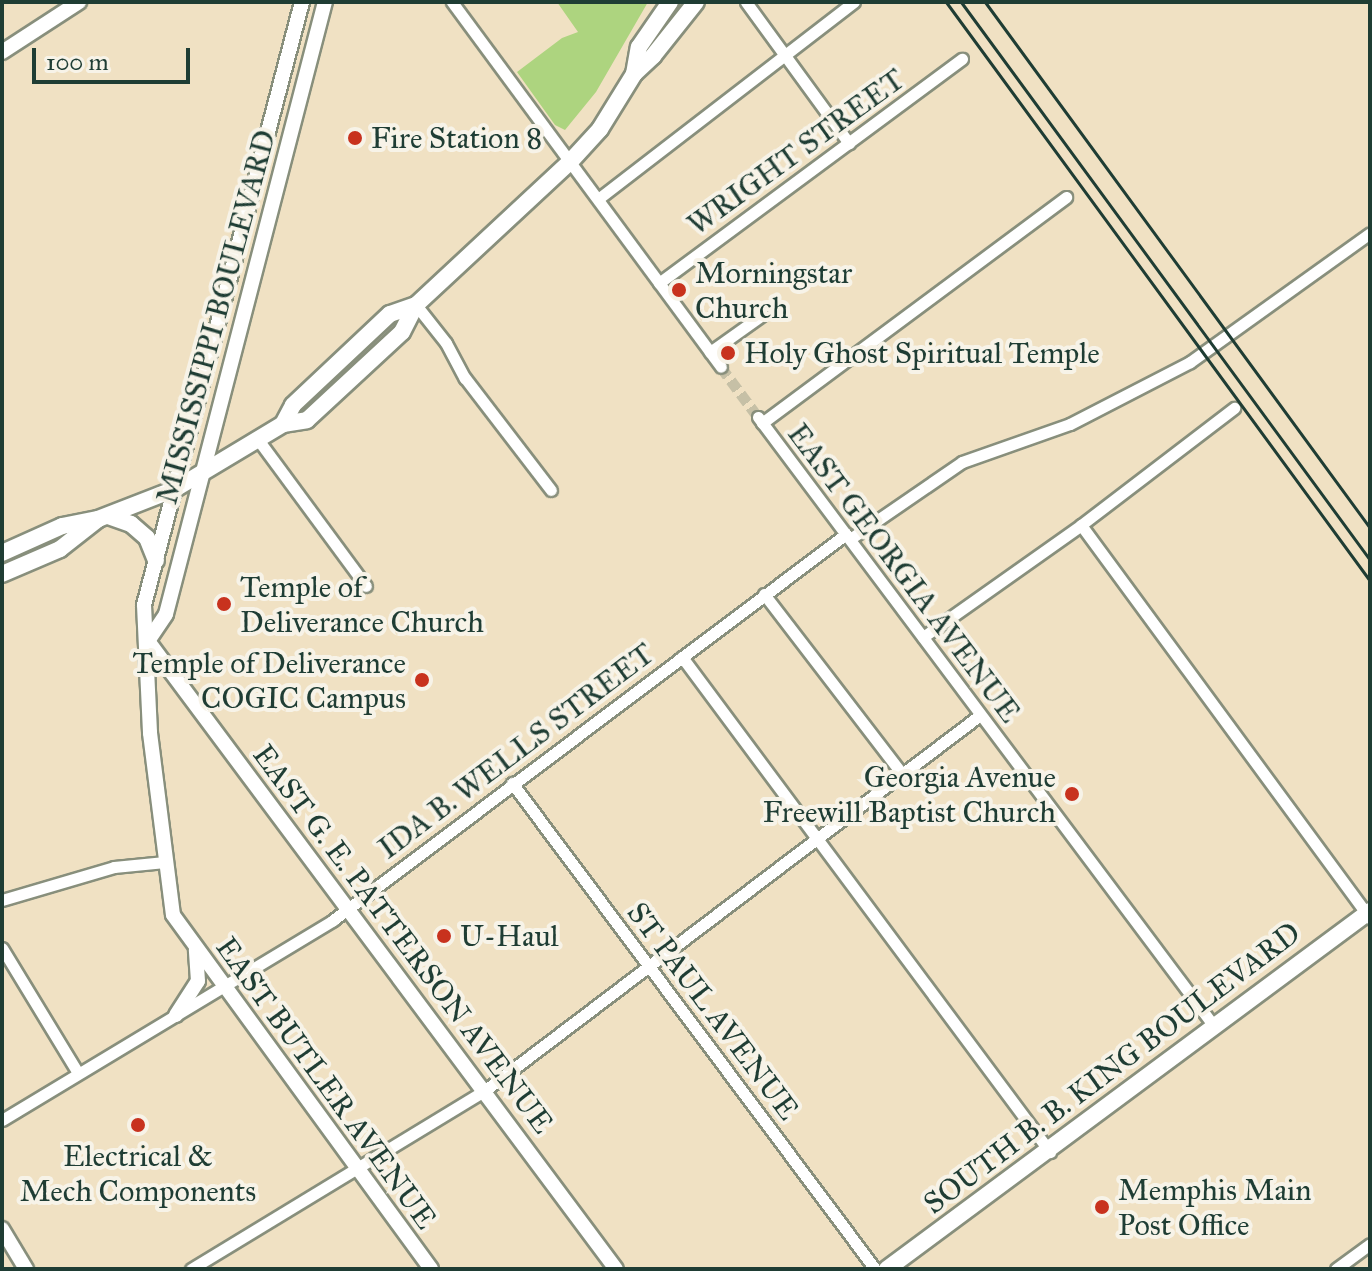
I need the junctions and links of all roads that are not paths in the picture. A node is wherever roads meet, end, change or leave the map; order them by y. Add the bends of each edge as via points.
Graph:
1 (79, 2) edge
2 (302, 2) edge
3 (325, 2) edge
4 (452, 2) edge
5 (670, 2) edge
6 (696, 2) edge
7 (746, 2) edge
8 (854, 2) edge
9 (2, 52) edge
10 (787, 55) junction
11 (962, 59) dead end
12 (634, 74) junction
13 (270, 124) junction
14 (292, 130) junction
15 (849, 143) junction
16 (569, 163) junction
17 (1066, 197) dead end
18 (598, 199) junction
19 (1370, 233) edge
20 (659, 283) junction
21 (416, 305) junction
22 (762, 315) dead end
23 (219, 316) junction
24 (243, 321) junction
25 (710, 352) junction
26 (721, 367) tunnel mouth
27 (1234, 408) dead end
28 (259, 441) junction
29 (203, 474) junction
30 (175, 489) junction
31 (551, 490) dead end
32 (103, 518) junction
33 (1081, 525) junction
34 (848, 537) junction
35 (2, 553) edge
36 (156, 560) junction
37 (2, 574) edge
38 (366, 586) dead end
39 (764, 594) junction
40 (923, 637) junction
41 (148, 641) junction
42 (682, 657) junction
43 (980, 715) junction
44 (902, 774) junction
45 (512, 783) junction
46 (815, 838) junction
47 (165, 862) junction
48 (2, 900) edge
49 (348, 908) junction
50 (1369, 915) edge
51 (180, 928) joint
52 (2, 948) edge
53 (196, 949) junction
54 (650, 966) junction
55 (223, 987) junction
56 (176, 1015) junction
57 (1214, 1026) junction
58 (78, 1073) junction
59 (484, 1091) junction
60 (2, 1120) edge
61 (1050, 1152) junction
62 (357, 1168) junction
63 (2, 1229) edge
64 (1369, 1247) edge
65 (26, 1269) edge
66 (191, 1269) edge
67 (431, 1269) edge
68 (616, 1269) edge
69 (875, 1269) edge
70 (887, 1269) edge
71 (1336, 1269) edge

1 - 9 street
2 - 13 street, MISSISSIPPI BOULEVARD
3 - 14 street, MISSISSIPPI BOULEVARD
4 - 16 street
5 - 12 main road via 639,47
6 - 12 main road
7 - 10 street
8 - 10 street
10 - 15 street
10 - 18 street
11 - 15 street, WRIGHT STREET
12 - 16 main road via 600,129
13 - 14 street
13 - 23 street, MISSISSIPPI BOULEVARD
14 - 24 street, MISSISSIPPI BOULEVARD
15 - 20 street, WRIGHT STREET
16 - 18 street
16 - 21 main road
17 - 34 street, EAST GEORGIA AVENUE via 760,420
18 - 20 street
19 - 34 street, IDA B. WELLS STREET via 1190,362 1070,424 962,462
20 - 25 street
21 - 28 main road via 390,314 293,405 283,424
21 - 31 street
22 - 25 street
23 - 24 street
23 - 30 street, MISSISSIPPI BOULEVARD
24 - 29 street, MISSISSIPPI BOULEVARD
25 - 26 street
27 - 33 street
28 - 29 main road
28 - 38 street
29 - 30 main road
29 - 41 street, MISSISSIPPI BOULEVARD via 166,614
30 - 32 main road
30 - 36 street, MISSISSIPPI BOULEVARD
32 - 35 main road via 62,526
32 - 36 main road via 131,524 153,545
32 - 37 main road via 60,549
33 - 40 street
33 - 50 street
34 - 39 street, IDA B. WELLS STREET
34 - 40 street, EAST GEORGIA AVENUE
36 - 41 street, MISSISSIPPI BOULEVARD via 144,605
39 - 42 street, IDA B. WELLS STREET
39 - 44 street
40 - 43 street, EAST GEORGIA AVENUE
41 - 47 street, MISSISSIPPI BOULEVARD via 145,684
41 - 49 street, EAST G. E. PATTERSON AVENUE
42 - 45 street, IDA B. WELLS STREET
42 - 46 street
43 - 44 street
43 - 57 street, EAST GEORGIA AVENUE
44 - 46 street
45 - 49 street, IDA B. WELLS STREET
45 - 54 street, ST PAUL AVENUE
46 - 54 street
46 - 61 street
47 - 48 street via 114,867
47 - 51 street, MISSISSIPPI BOULEVARD via 169,902
49 - 55 street, IDA B. WELLS STREET
49 - 59 street, EAST G. E. PATTERSON AVENUE
50 - 57 main road, SOUTH B. B. KING BOULEVARD
51 - 53 street, EAST BUTLER AVENUE
52 - 58 street
53 - 55 street, EAST BUTLER AVENUE
53 - 56 street via 198,981
54 - 59 street
54 - 69 street, ST PAUL AVENUE
55 - 56 street, IDA B. WELLS STREET
55 - 62 street, EAST BUTLER AVENUE
56 - 58 street, IDA B. WELLS STREET
57 - 61 main road, SOUTH B. B. KING BOULEVARD
58 - 60 street, IDA B. WELLS STREET
59 - 62 street
59 - 68 street, EAST G. E. PATTERSON AVENUE
61 - 70 main road, SOUTH B. B. KING BOULEVARD
62 - 66 street
62 - 67 street, EAST BUTLER AVENUE
63 - 65 street
64 - 71 street

